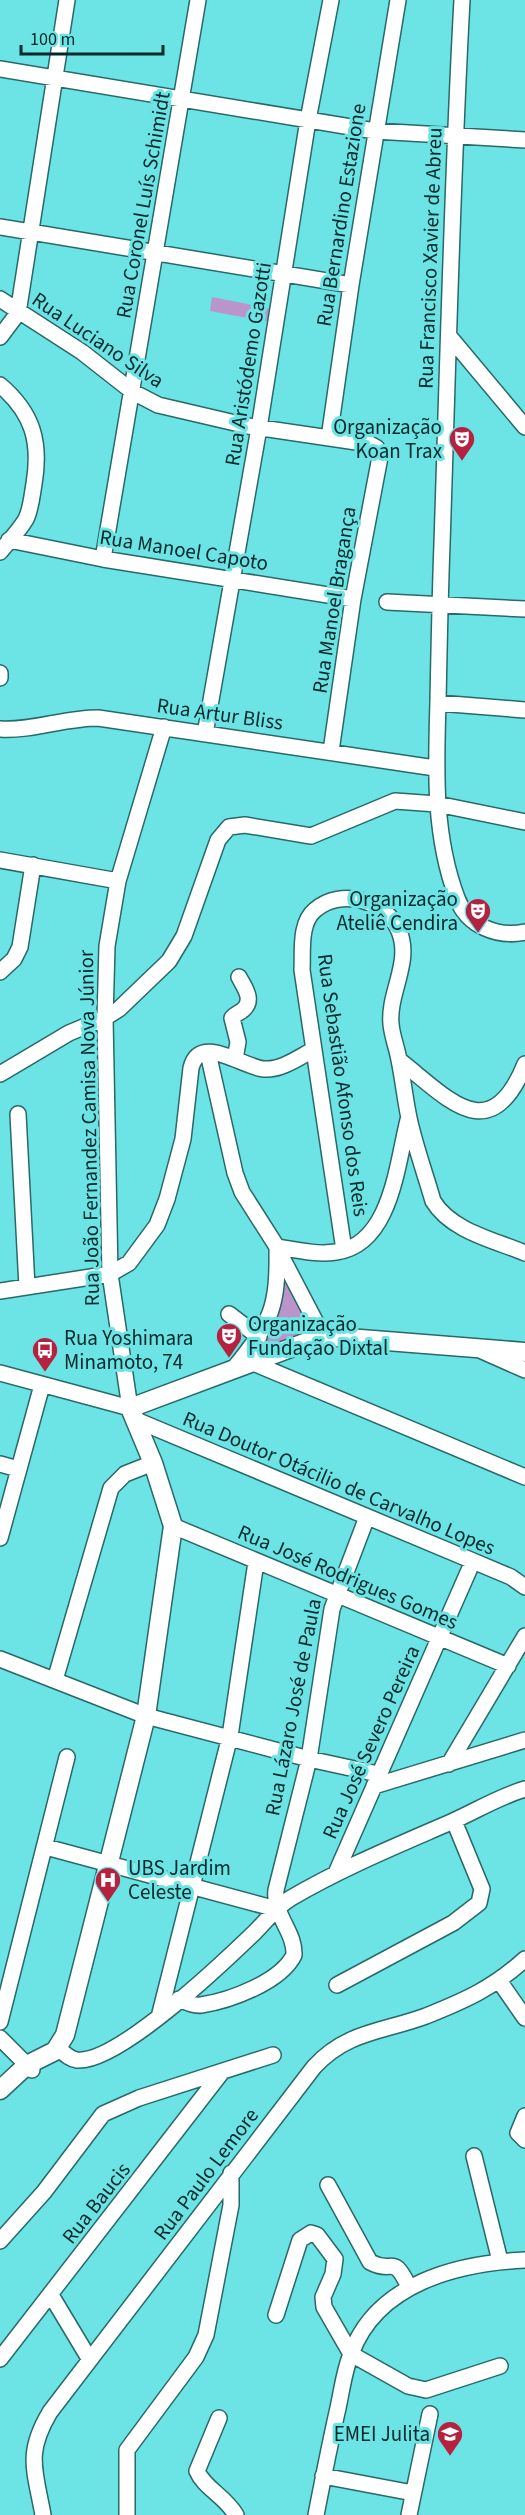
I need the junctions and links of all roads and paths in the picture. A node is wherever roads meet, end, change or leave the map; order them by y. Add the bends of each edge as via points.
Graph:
1 (67, 0) edge
2 (198, 0) edge
3 (331, 0) edge
4 (398, 0) edge
5 (462, 0) edge
6 (0, 69) edge
7 (55, 79) junction
8 (182, 101) junction
9 (308, 120) junction
10 (375, 131) junction
11 (455, 135) junction
12 (525, 140) edge
13 (0, 227) edge
14 (32, 232) junction
15 (156, 251) junction
16 (285, 273) junction
17 (351, 285) junction
18 (0, 299) edge
19 (18, 313) junction
20 (448, 336) junction
21 (0, 337) edge
22 (0, 385) edge
23 (133, 392) junction
24 (525, 427) edge
25 (259, 428) junction
26 (329, 438) junction
27 (380, 457) joint
28 (5, 546) edge
29 (103, 559) junction
30 (232, 579) junction
31 (525, 594) edge
32 (353, 599) junction
33 (387, 602) dead end
34 (440, 604) junction
35 (525, 609) edge
36 (0, 673) edge
37 (0, 678) edge
38 (438, 703) junction
39 (525, 710) edge
40 (164, 727) junction
41 (0, 729) edge
42 (205, 734) junction
43 (332, 751) junction
44 (435, 768) junction
45 (437, 804) junction
46 (525, 822) edge
47 (0, 860) edge
48 (33, 865) junction
49 (118, 881) junction
50 (525, 932) edge
51 (7, 956) edge
52 (0, 972) edge
53 (239, 977) dead end
54 (105, 1018) junction
55 (313, 1050) junction
56 (208, 1053) junction
57 (235, 1059) junction
58 (399, 1060) junction
59 (525, 1064) edge
60 (0, 1074) edge
61 (18, 1114) dead end
62 (409, 1118) junction
63 (277, 1247) junction
64 (344, 1250) junction
65 (525, 1253) edge
66 (110, 1274) junction
67 (27, 1287) junction
68 (0, 1291) edge
69 (229, 1314) dead end
70 (323, 1336) junction
71 (259, 1337) junction
72 (471, 1346) junction
73 (525, 1353) edge
74 (243, 1365) junction
75 (525, 1370) edge
76 (0, 1373) edge
77 (42, 1385) junction
78 (133, 1414) junction
79 (153, 1463) junction
80 (0, 1464) edge
81 (18, 1469) junction
82 (525, 1477) edge
83 (367, 1517) junction
84 (173, 1526) junction
85 (0, 1538) edge
86 (473, 1561) junction
87 (256, 1562) junction
88 (525, 1587) edge
89 (336, 1594) junction
90 (525, 1636) edge
91 (441, 1638) junction
92 (0, 1659) edge
93 (508, 1666) junction
94 (55, 1680) junction
95 (146, 1716) junction
96 (230, 1736) junction
97 (525, 1740) edge
98 (67, 1757) dead end
99 (309, 1759) junction
100 (449, 1764) junction
101 (376, 1780) junction
102 (525, 1789) edge
103 (454, 1821) junction
104 (46, 1847) junction
105 (109, 1864) junction
106 (336, 1873) junction
107 (191, 1885) junction
108 (276, 1909) junction
109 (525, 1959) edge
110 (500, 1982) junction
111 (337, 1985) dead end
112 (179, 1999) junction
113 (159, 2017) junction
114 (525, 2018) edge
115 (0, 2022) edge
116 (0, 2038) edge
117 (57, 2050) junction
118 (273, 2055) dead end
119 (33, 2066) junction
120 (222, 2072) junction
121 (0, 2091) edge
122 (0, 2102) edge
123 (525, 2116) edge
124 (525, 2140) edge
125 (474, 2156) dead end
126 (231, 2173) junction
127 (328, 2185) dead end
128 (0, 2241) edge
129 (525, 2260) edge
130 (500, 2261) junction
131 (409, 2287) junction
132 (51, 2295) junction
133 (276, 2315) dead end
134 (351, 2354) junction
135 (0, 2359) edge
136 (90, 2360) junction
137 (500, 2366) dead end
138 (430, 2414) dead end
139 (219, 2418) dead end
140 (323, 2476) junction
141 (413, 2493) junction
142 (43, 2515) edge
143 (127, 2515) edge
144 (236, 2515) edge
145 (316, 2515) edge
146 (409, 2515) edge

1 - 7 street
2 - 8 street, Rua Coronel Luís Schimidt
3 - 9 street, Rua Aristódemo Gazotti
4 - 10 street, Rua Bernardino Estazione
5 - 11 street, Rua Francisco Xavier de Abreu
6 - 7 street
7 - 8 street
7 - 14 street
8 - 9 street
8 - 15 street, Rua Coronel Luís Schimidt
9 - 10 street
9 - 16 street, Rua Aristódemo Gazotti
10 - 11 street
10 - 17 street, Rua Bernardino Estazione
11 - 12 street
11 - 20 street, Rua Francisco Xavier de Abreu
13 - 14 street
14 - 15 street
14 - 19 street
15 - 16 street
15 - 23 street, Rua Coronel Luís Schimidt
16 - 17 street
16 - 25 street, Rua Aristódemo Gazotti
17 - 26 street, Rua Bernardino Estazione
18 - 19 street, Rua Luciano Silva
19 - 21 street
19 - 23 street, Rua Luciano Silva via 82,352
20 - 24 street
20 - 34 street, Rua Francisco Xavier de Abreu
22 - 28 street via 16,399 37,441 30,506 26,519
23 - 25 street, Rua Luciano Silva via 175,410
23 - 29 street, Rua Coronel Luís Schimidt
25 - 26 street, Rua Luciano Silva
25 - 30 street, Rua Aristódemo Gazotti
26 - 27 street, Rua Luciano Silva via 370,444 377,448
27 - 32 street, Rua Manoel Bragança
28 - 29 street, Rua Manoel Capoto
29 - 30 street, Rua Manoel Capoto
30 - 32 street, Rua Manoel Capoto
30 - 42 street, Rua Aristódemo Gazotti
31 - 35 street
32 - 43 street, Rua Manoel Bragança
33 - 34 street
34 - 35 street
34 - 38 street, Rua Francisco Xavier de Abreu
36 - 37 street
38 - 39 street
38 - 44 street, Rua Francisco Xavier de Abreu
40 - 41 street, Rua Artur Bliss via 82,718 27,729
40 - 42 street, Rua Artur Bliss
40 - 49 street, Rua João Fernandez Camisa Nova Júnior
42 - 43 street, Rua Artur Bliss
43 - 44 street, Rua Artur Bliss
44 - 45 street, Rua Francisco Xavier de Abreu
45 - 46 street
45 - 50 street, Rua Francisco Xavier de Abreu via 461,906 490,931 511,935
45 - 54 street via 385,803 311,836 245,825 229,827 209,858 178,949 136,993
47 - 48 street
48 - 49 street
48 - 51 street via 23,937
49 - 54 street, Rua João Fernandez Camisa Nova Júnior via 106,946
51 - 52 street
53 - 57 street via 248,1002 232,1018 238,1042
54 - 60 street via 69,1033
54 - 66 street, Rua João Fernandez Camisa Nova Júnior
55 - 57 street via 271,1069 252,1067
55 - 58 street, Rua Sebastião Afonso dos Reis via 302,970 306,925 322,905 361,900 391,916 402,941 401,968 390,1009
55 - 64 street, Rua Sebastião Afonso dos Reis
56 - 57 street
56 - 63 street via 235,1173 242,1192
56 - 66 street via 200,1054 192,1062 183,1139 157,1225 129,1263
58 - 59 street via 441,1095 476,1111 488,1110 506,1100
58 - 62 street, Rua Sebastião Afonso dos Reis
61 - 67 street
62 - 64 street via 381,1220 370,1236
62 - 65 street, Rua Sebastião Afonso dos Reis via 440,1213 454,1224
63 - 64 street via 325,1253
63 - 70 street
63 - 71 street via 276,1296
66 - 67 street
66 - 78 street, Rua João Fernandez Camisa Nova Júnior
67 - 68 street
69 - 71 street
70 - 72 main road
70 - 74 main road
71 - 74 street
72 - 73 main road
72 - 75 street
74 - 78 main road
74 - 82 street
76 - 77 street, Rua Doutor Otácilio de Carvalho Lopes
77 - 78 street, Rua Doutor Otácilio de Carvalho Lopes
77 - 81 street
78 - 79 main road, Rua João Fernandez Camisa Nova Júnior
78 - 83 street, Rua Doutor Otácilio de Carvalho Lopes
79 - 84 main road, Rua João Fernandez Camisa Nova Júnior
79 - 94 street via 125,1474 111,1488
80 - 81 street
81 - 85 street
83 - 86 street, Rua Doutor Otácilio de Carvalho Lopes
83 - 89 street, Rua Lázaro José de Paula
84 - 87 street, Rua José Rodrigues Gomes
84 - 95 main road, Rua João Fernandez Camisa Nova Júnior
86 - 88 street, Rua Doutor Otácilio de Carvalho Lopes
86 - 91 street, Rua José Severo Pereira
87 - 89 street, Rua José Rodrigues Gomes
87 - 96 street
89 - 91 street, Rua José Rodrigues Gomes
89 - 99 street, Rua Lázaro José de Paula
90 - 93 street
91 - 93 street, Rua José Rodrigues Gomes
91 - 101 street, Rua José Severo Pereira
92 - 94 street
93 - 100 street
94 - 95 street
95 - 96 street
95 - 105 main road, Rua João Fernandez Camisa Nova Júnior
96 - 99 street
96 - 107 street
97 - 100 street
98 - 104 street
99 - 101 street
99 - 108 street, Rua Lázaro José de Paula via 276,1890
100 - 101 street
101 - 106 street, Rua José Severo Pereira
102 - 103 street via 493,1800
103 - 106 street
103 - 111 street via 482,1889 479,1903 453,1923
104 - 105 street
104 - 115 street
105 - 107 street
105 - 117 main road, Rua João Fernandez Camisa Nova Júnior via 68,2024
106 - 108 street
107 - 108 street
107 - 113 street
108 - 112 street
108 - 112 street via 293,1947 291,1961 274,1977 253,1989 200,2005
109 - 110 street, Rua Paulo Lemore
110 - 114 street
110 - 126 street, Rua Paulo Lemore via 425,2016 342,2042 327,2052
112 - 113 street
113 - 117 street via 129,2041 97,2056 74,2059
116 - 119 street
117 - 119 main road
118 - 120 street
119 - 121 main road
119 - 122 main road
120 - 128 street via 139,2098 103,2114 44,2192
120 - 132 street, Rua Baucis
123 - 124 street via 518,2133
125 - 130 street
126 - 136 street, Rua Paulo Lemore
126 - 143 street via 231,2205 206,2335 196,2357 127,2450
127 - 131 street via 363,2253 377,2266 398,2267
129 - 130 street
130 - 131 street via 463,2267
131 - 134 street via 376,2314
132 - 135 street, Rua Baucis
132 - 136 street
133 - 134 street via 300,2240 311,2233 317,2235 335,2259 323,2297 324,2307
134 - 137 street via 408,2386 426,2390
134 - 140 street
136 - 142 street, Rua Paulo Lemore via 37,2433 33,2448
138 - 141 street
139 - 144 street via 197,2471 204,2483 225,2498
140 - 141 street
140 - 145 street
141 - 146 street

